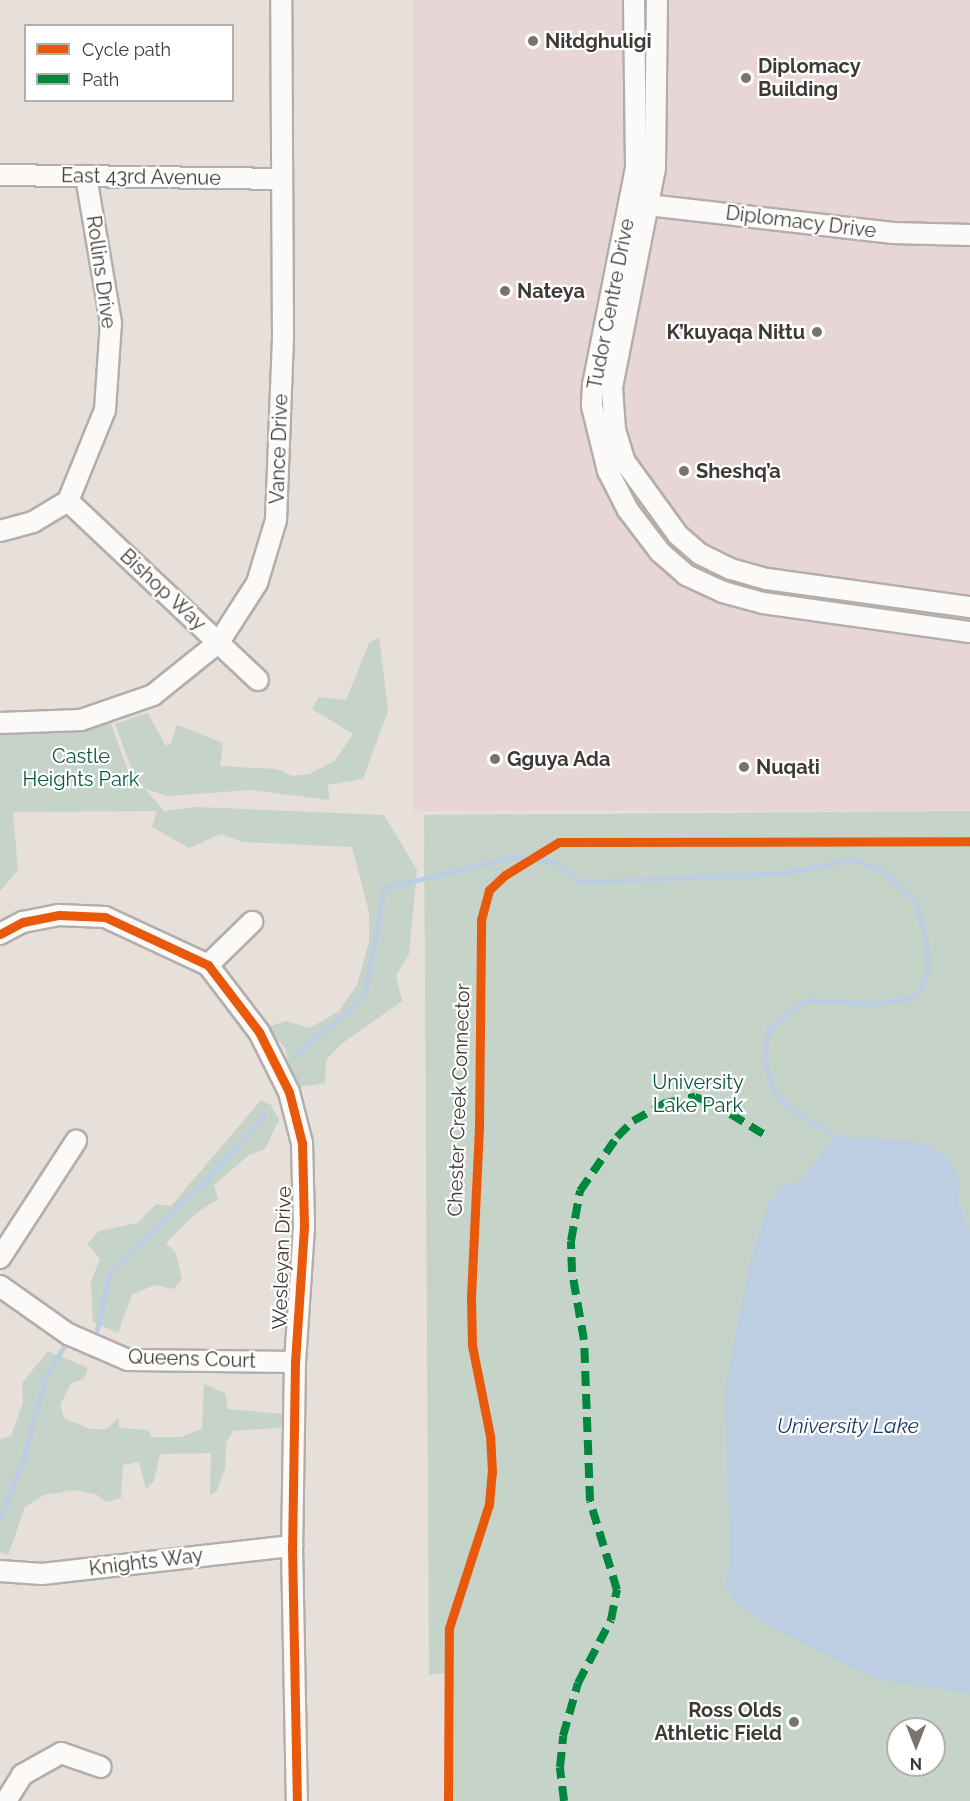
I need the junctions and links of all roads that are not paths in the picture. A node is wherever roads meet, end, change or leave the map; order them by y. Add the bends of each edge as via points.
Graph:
1 (281, 0) edge
2 (634, 0) edge
3 (657, 0) edge
4 (0, 175) edge
5 (86, 176) junction
6 (282, 179) junction
7 (641, 205) junction
8 (970, 235) edge
9 (68, 501) junction
10 (0, 531) edge
11 (970, 607) edge
12 (970, 632) edge
13 (219, 642) junction
14 (258, 680) dead end
15 (0, 723) edge
16 (252, 922) dead end
17 (0, 934) edge
18 (208, 965) junction
19 (76, 1141) dead end
20 (0, 1258) edge
21 (0, 1286) edge
22 (295, 1362) junction
23 (292, 1546) junction
24 (0, 1571) edge
25 (101, 1767) dead end
26 (6, 1801) edge
27 (297, 1801) edge

1 - 6 street, Vance Drive
2 - 7 street, Tudor Centre Drive via 636,168
3 - 7 street, Tudor Centre Drive via 655,168
4 - 5 street, East 43rd Avenue
5 - 6 street, East 43rd Avenue
5 - 9 street, Rollins Drive via 111,323 105,411
6 - 13 street, Vance Drive via 283,334 276,520 256,583
7 - 8 street, Diplomacy Drive via 927,236
7 - 11 street, Tudor Centre Drive via 614,364 612,405 625,462 676,533 700,554 731,569 767,579
7 - 12 street, Tudor Centre Drive via 594,378 592,406 608,471 628,510 658,549 686,575 723,592 763,603
9 - 10 street via 33,522
9 - 13 street, Bishop Way
13 - 14 street, Bishop Way
13 - 15 street, Vance Drive via 153,694 108,714 81,720
16 - 18 street
17 - 18 street, Wesleyan Drive via 22,922 59,915 105,917
18 - 22 street, Wesleyan Drive via 259,1032 289,1092 302,1143 304,1227
19 - 20 street
21 - 22 street, Queens Court via 68,1334 128,1360
22 - 23 street, Wesleyan Drive
23 - 24 street, Knights Way via 42,1575
23 - 27 street, Wesleyan Drive
25 - 26 street via 61,1753 22,1775

